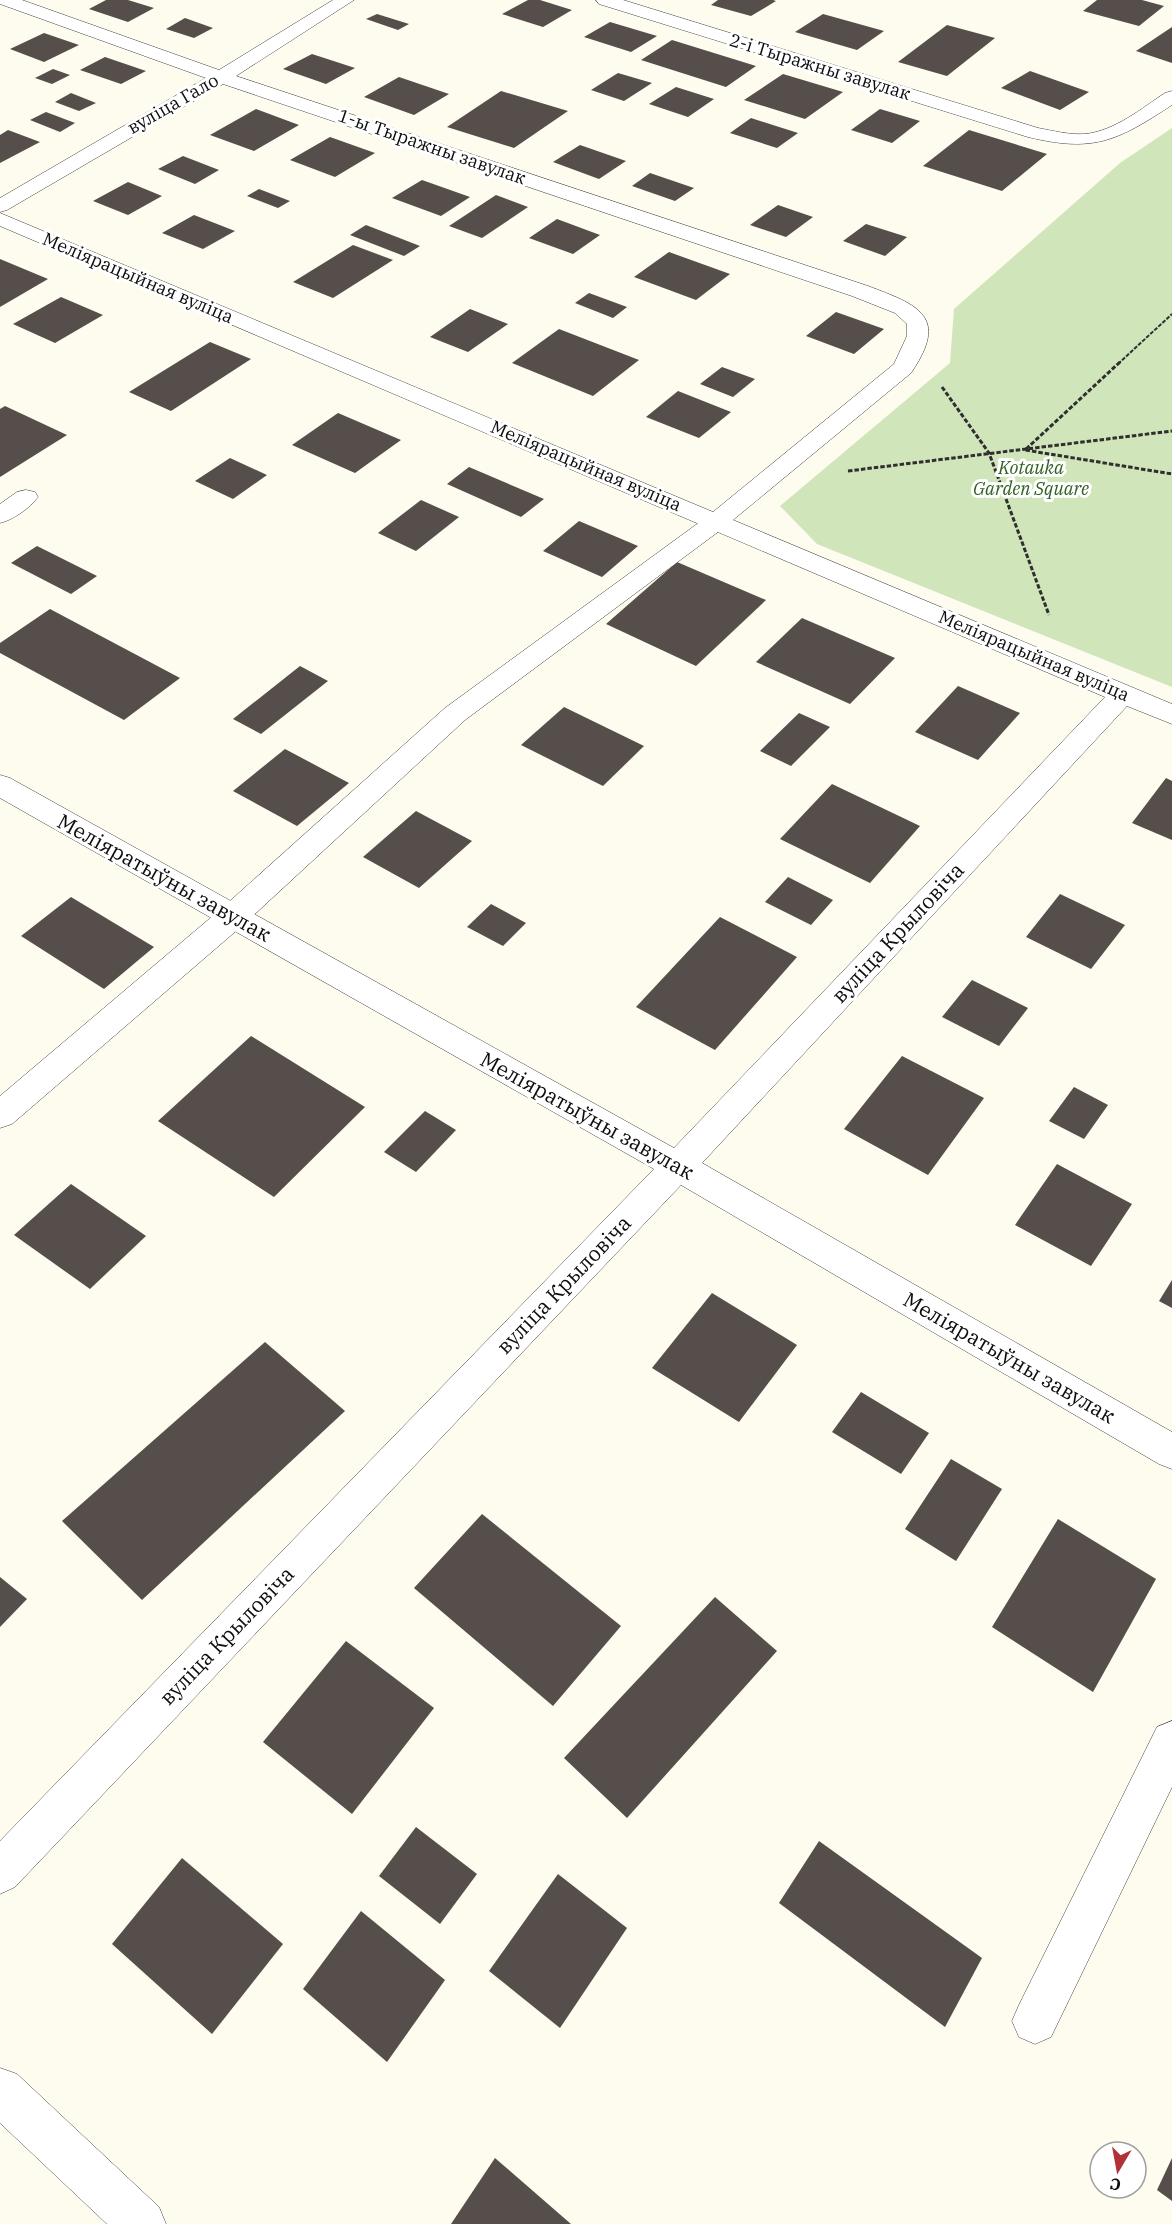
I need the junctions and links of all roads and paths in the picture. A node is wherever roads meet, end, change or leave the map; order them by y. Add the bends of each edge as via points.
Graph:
1 (5, 0) edge
2 (345, 0) edge
3 (605, 0) edge
4 (221, 76) junction
5 (1172, 97) edge
6 (0, 206) edge
7 (0, 219) edge
8 (1172, 314) edge
9 (916, 350) junction
10 (1172, 431) edge
11 (1025, 450) junction
12 (989, 453) junction
13 (1172, 474) edge
14 (766, 481) junction
15 (26, 497) dead end
16 (0, 516) edge
17 (717, 521) junction
18 (1070, 672) junction
19 (1123, 694) junction
20 (1172, 714) edge
21 (0, 785) edge
22 (232, 917) junction
23 (0, 1115) edge
24 (678, 1166) junction
25 (1172, 1452) edge
26 (1172, 1742) edge
27 (0, 1872) edge
28 (1035, 2020) dead end
29 (0, 2091) edge
30 (142, 2224) edge

1 - 4 street, 1-ы Тыражны завулак
2 - 4 street, вуліца Гало
3 - 5 street, 2-і Тыражны завулак via 1035,133 1072,140 1097,139 1115,132
4 - 6 street, вуліца Гало
4 - 9 street, 1-ы Тыражны завулак via 904,308 916,318 920,333
7 - 17 street, Меліярацыйная вуліца
8 - 11 path
9 - 12 path
9 - 14 street via 903,368
10 - 11 path
11 - 12 path
11 - 13 path
12 - 14 path
12 - 18 path
14 - 17 street
15 - 16 street
17 - 18 street, Меліярацыйная вуліца
17 - 22 street via 455,714
18 - 19 street, Меліярацыйная вуліца
19 - 20 street, Меліярацыйная вуліца
19 - 24 street, вуліца Крыловіча
21 - 22 street, Меліяратыўны завулак
22 - 23 street
22 - 24 street, Меліяратыўны завулак
24 - 25 street, Меліяратыўны завулак
24 - 27 street, вуліца Крыловіча
26 - 28 street
29 - 30 street

